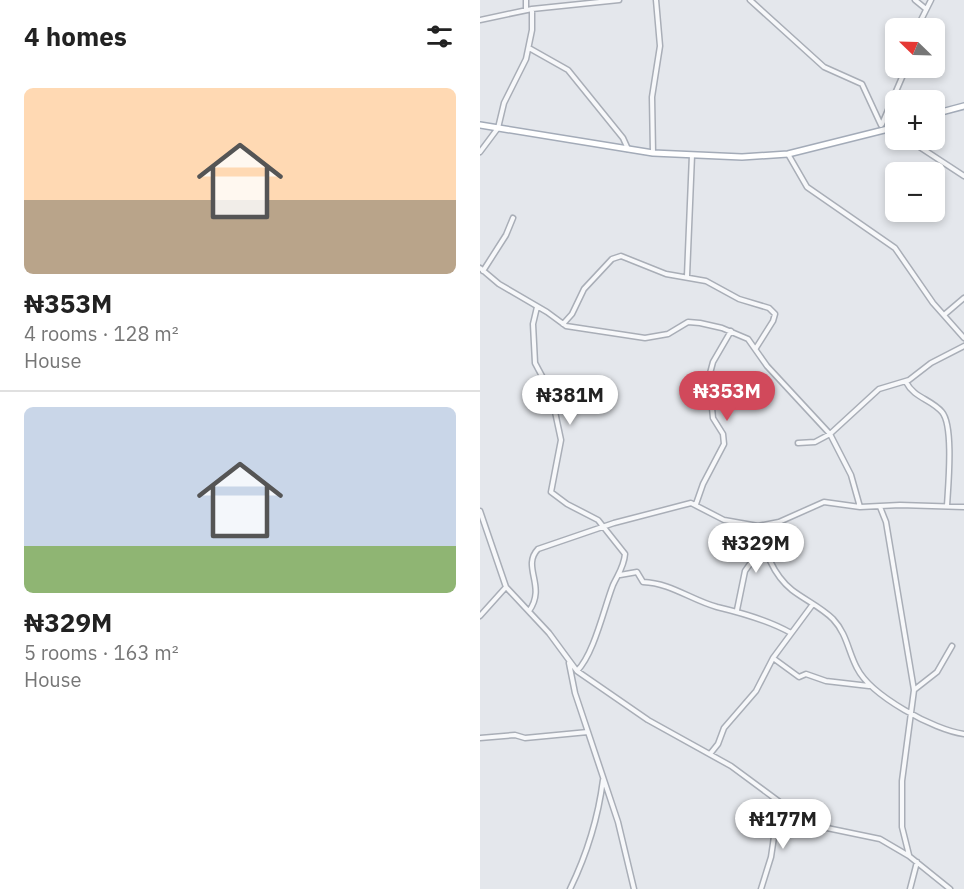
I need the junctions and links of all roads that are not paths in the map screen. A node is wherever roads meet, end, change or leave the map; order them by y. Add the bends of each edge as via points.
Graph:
1 (526, 0) edge
2 (619, 0) edge
3 (656, 0) edge
4 (750, 0) edge
5 (915, 0) edge
6 (931, 0) edge
7 (532, 9) junction
8 (926, 9) junction
9 (526, 10) junction
10 (922, 18) edge
11 (480, 20) edge
12 (530, 48) junction
13 (902, 78) edge
14 (964, 106) edge
15 (945, 111) edge
16 (480, 125) edge
17 (498, 128) junction
18 (881, 128) junction
19 (885, 128) edge
20 (628, 150) junction
21 (924, 150) edge
22 (480, 152) edge
23 (653, 153) junction
24 (788, 154) junction
25 (692, 155) junction
26 (964, 176) edge
27 (513, 218) dead end
28 (481, 270) edge
29 (687, 276) junction
30 (964, 298) edge
31 (537, 306) junction
32 (944, 315) junction
33 (563, 324) junction
34 (731, 331) junction
35 (964, 338) edge
36 (964, 346) edge
37 (756, 348) junction
38 (906, 382) junction
39 (830, 434) junction
40 (798, 443) dead end
41 (696, 504) junction
42 (947, 506) junction
43 (860, 507) junction
44 (880, 507) junction
45 (964, 507) edge
46 (480, 511) edge
47 (483, 525) edge
48 (758, 526) junction
49 (604, 527) junction
50 (761, 536) junction
51 (619, 575) junction
52 (506, 587) junction
53 (813, 604) junction
54 (737, 610) junction
55 (529, 611) junction
56 (480, 616) edge
57 (791, 633) junction
58 (952, 646) dead end
59 (774, 658) junction
60 (569, 663) junction
61 (577, 671) junction
62 (870, 686) junction
63 (914, 690) junction
64 (910, 712) junction
65 (588, 732) junction
66 (964, 734) edge
67 (480, 738) edge
68 (710, 754) junction
69 (603, 776) junction
70 (779, 803) junction
71 (909, 855) junction
72 (916, 862) junction
73 (570, 889) edge
74 (634, 889) edge
75 (761, 889) edge
76 (910, 889) edge
77 (950, 889) edge

1 - 9 street
2 - 7 street
3 - 23 street via 660,46 652,97
4 - 18 street via 824,66 862,84
5 - 8 street
6 - 8 street
7 - 9 street
7 - 12 street
8 - 10 street
9 - 11 street
12 - 17 street via 504,103
12 - 20 street via 568,70 623,138
13 - 18 street
14 - 15 main road
16 - 17 main road
17 - 20 main road
17 - 22 street
18 - 19 main road
18 - 24 main road
20 - 23 main road
21 - 26 street
23 - 25 main road
24 - 25 main road
24 - 32 street via 807,187 895,248
25 - 29 street
27 - 28 street
28 - 31 street
29 - 33 street via 666,274 615,257 584,289
29 - 37 street via 706,280 739,299 772,311 773,321
30 - 32 street
31 - 33 street
31 - 49 street via 534,358 551,393 561,440 551,492 592,515
32 - 35 street
33 - 34 street via 645,338 668,334 688,322
34 - 37 street
34 - 41 street via 713,362 710,377 713,418 724,444
36 - 38 street
37 - 39 street via 767,366
38 - 39 street via 879,389
38 - 42 street via 946,418 951,459
39 - 40 street
39 - 43 street via 851,475
41 - 48 street via 724,520
41 - 49 street
42 - 44 street
42 - 45 street
43 - 44 street
43 - 48 street via 820,503 779,522
44 - 63 street via 886,522
46 - 47 street
47 - 52 street
48 - 50 street
49 - 51 street via 625,554
49 - 55 street via 535,552 532,568 537,594
50 - 53 street via 781,580
50 - 54 street via 757,554 745,571
51 - 54 street via 638,572 643,582 661,583 718,607
51 - 61 street via 589,655
52 - 55 street
52 - 56 street
53 - 57 street
53 - 62 street via 842,631 856,667
54 - 57 street
55 - 60 street
57 - 59 street
58 - 63 street via 938,672
59 - 62 street via 799,677 806,674 826,681
59 - 68 street via 760,685 724,728
60 - 61 street
60 - 65 street
61 - 68 street via 648,720
62 - 64 street
63 - 64 street
64 - 66 street via 950,732
64 - 71 street via 902,781 902,827
65 - 67 street
65 - 69 street
68 - 70 street
69 - 73 street via 590,842
69 - 74 street
70 - 71 street via 827,828 880,839
70 - 75 street via 771,857
71 - 72 street
72 - 76 street
72 - 77 street

